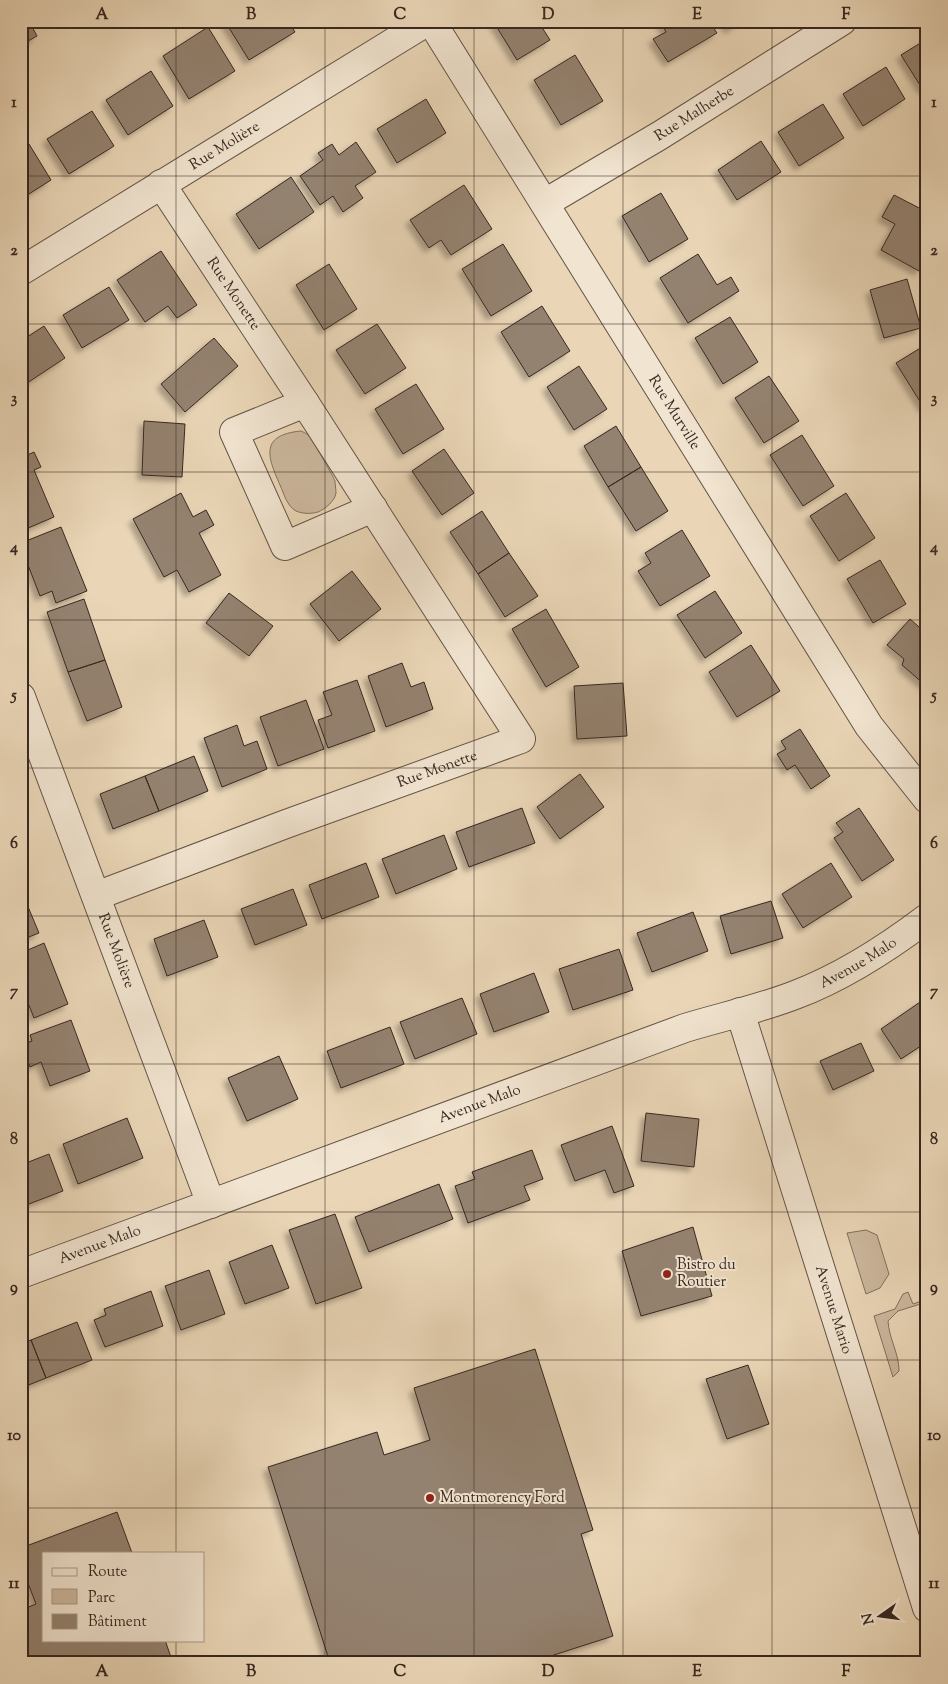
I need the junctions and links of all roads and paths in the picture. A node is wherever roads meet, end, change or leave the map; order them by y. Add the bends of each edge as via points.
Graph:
1 (430, 21) edge
2 (842, 21) edge
3 (161, 184) junction
4 (546, 204) junction
5 (21, 270) edge
6 (305, 403) junction
7 (373, 508) junction
8 (21, 697) edge
9 (927, 799) edge
10 (96, 896) junction
11 (927, 918) edge
12 (740, 1012) junction
13 (211, 1204) junction
14 (21, 1274) edge
15 (927, 1608) edge

1 - 3 street, Rue Molière
1 - 4 street, Rue Murville
2 - 4 street, Rue Malherbe
3 - 5 street, Rue Molière
3 - 6 street, Rue Monette
4 - 9 street, Rue Murville via 869,726
6 - 7 street, Rue Monette
6 - 7 street via 234,432 285,546
7 - 10 street, Rue Monette via 521,739
8 - 10 street, Rue Molière
10 - 13 street, Rue Molière
11 - 12 street, Avenue Malo via 878,953 834,977 795,995
12 - 13 street, Avenue Malo via 685,1028
12 - 15 street, Avenue Mario
13 - 14 street, Avenue Malo

